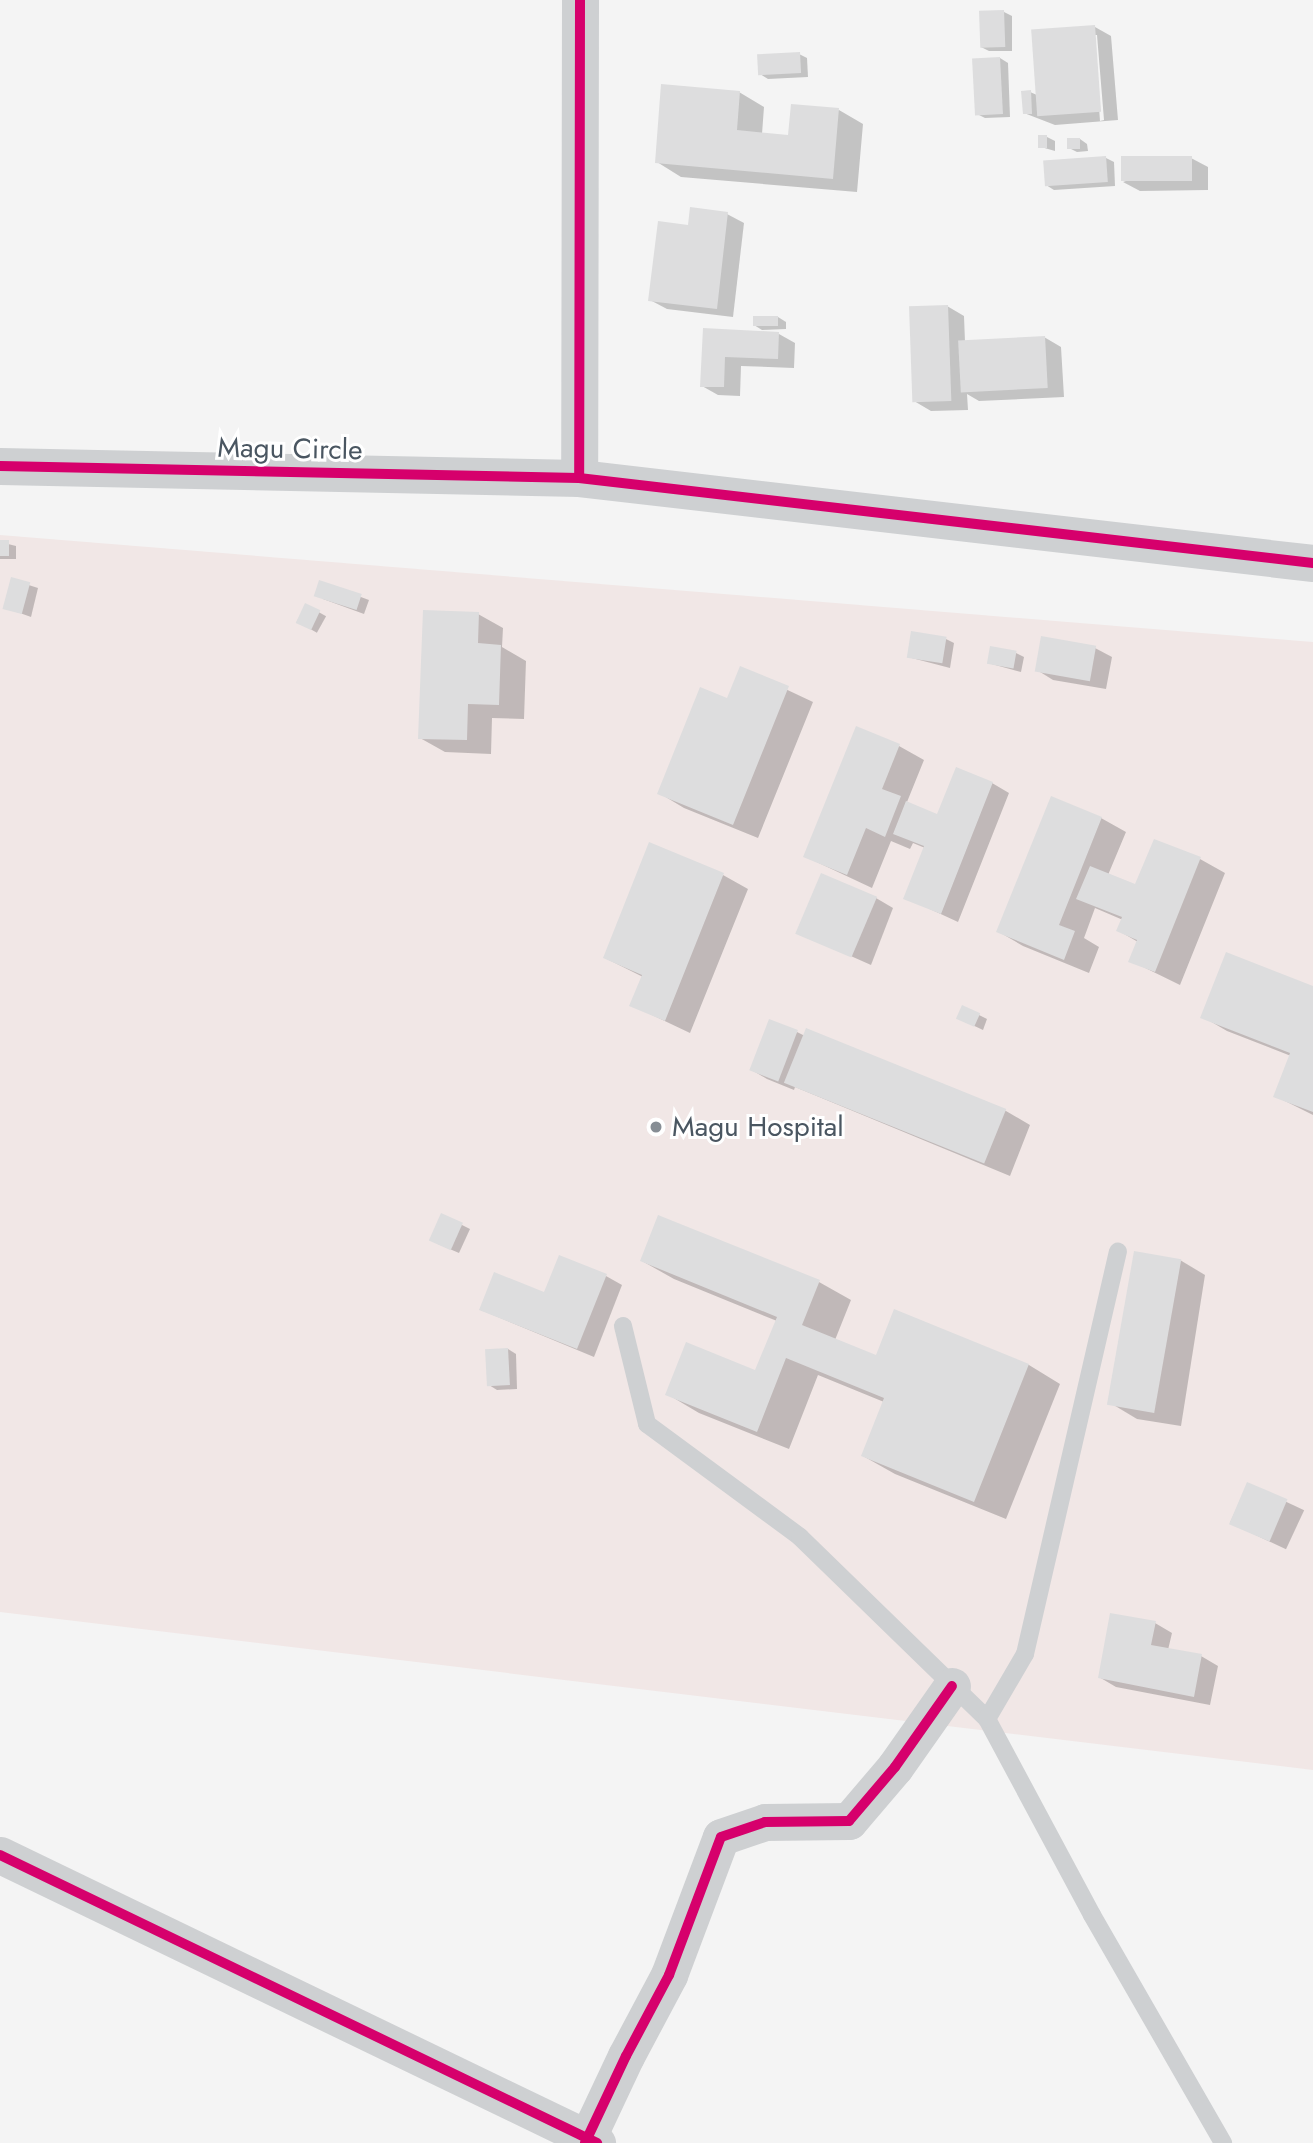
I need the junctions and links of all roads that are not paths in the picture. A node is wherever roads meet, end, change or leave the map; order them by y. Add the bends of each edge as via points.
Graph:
1 (580, 0) edge
2 (0, 466) edge
3 (579, 478) junction
4 (1313, 563) edge
5 (1118, 1252) dead end
6 (622, 1326) dead end
7 (953, 1686) junction
8 (987, 1719) junction
9 (0, 1855) edge
10 (589, 2141) edge
11 (1223, 2143) edge

1 - 3 street
2 - 3 street, Magu Circle
3 - 4 street, Magu Circle
5 - 8 lane via 1024,1654
6 - 7 lane via 647,1424 800,1537
7 - 8 lane
7 - 10 street via 849,1821 765,1822 721,1837 669,1975
8 - 11 lane via 1092,1915
9 - 10 street

